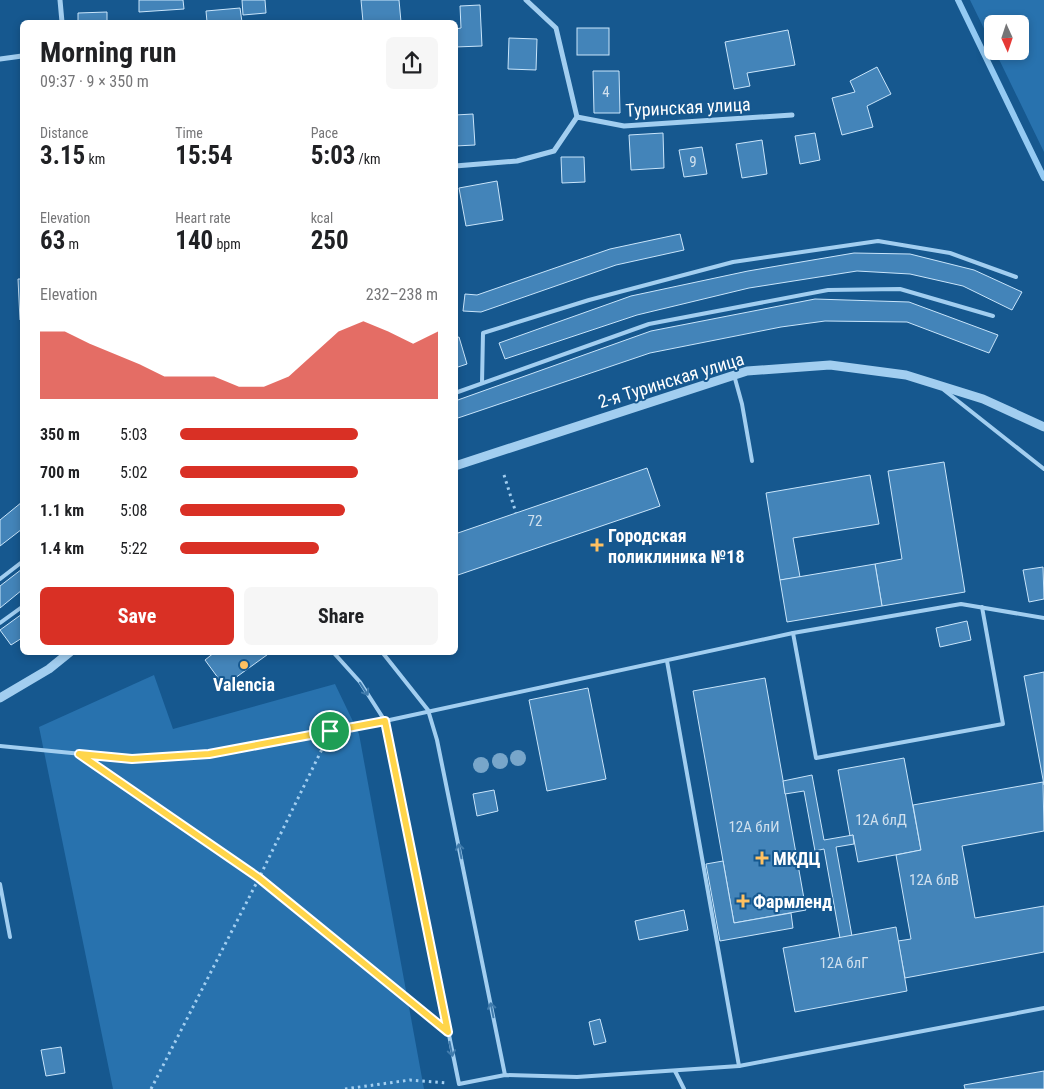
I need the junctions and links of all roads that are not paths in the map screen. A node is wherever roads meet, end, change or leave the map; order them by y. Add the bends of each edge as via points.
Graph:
1 (60, 0) edge
2 (526, 0) edge
3 (62, 20) edge
4 (20, 56) edge
5 (0, 59) edge
6 (792, 115) dead end
7 (577, 117) junction
8 (458, 166) edge
9 (1016, 277) dead end
10 (994, 316) dead end
11 (734, 375) junction
12 (482, 384) junction
13 (936, 384) junction
14 (458, 392) edge
15 (1044, 427) edge
16 (752, 461) dead end
17 (458, 465) edge
18 (1044, 470) edge
19 (20, 564) edge
20 (0, 579) edge
21 (982, 607) junction
22 (20, 608) edge
23 (1044, 618) edge
24 (0, 623) edge
25 (793, 633) junction
26 (66, 655) edge
27 (336, 655) edge
28 (384, 655) edge
29 (666, 661) junction
30 (0, 698) edge
31 (428, 710) junction
32 (385, 721) junction
33 (0, 746) edge
34 (0, 884) edge
35 (10, 937) dead end
36 (1044, 1008) edge
37 (739, 1066) junction
38 (676, 1071) junction
39 (505, 1075) junction
40 (684, 1089) edge

1 - 3 street
2 - 7 street via 556,28
4 - 5 street
6 - 7 street, Туринская улица via 624,126
7 - 8 street via 554,151 517,161
9 - 12 lane via 950,252 878,241 732,262 599,297 483,333
10 - 12 lane via 900,289 828,290 649,324
11 - 13 street, 2-я Туринская улица via 747,371 830,365 906,375
11 - 16 lane
11 - 17 street, 2-я Туринская улица
12 - 14 lane
13 - 15 street, 2-я Туринская улица via 983,399
13 - 18 lane
19 - 20 lane
21 - 23 lane
21 - 25 lane via 960,604
21 - 25 lane via 1003,724 816,758
22 - 24 lane
25 - 29 lane
26 - 30 street
27 -> 32 lane via 360,682
28 - 31 lane
29 - 31 lane
29 - 37 lane
31 - 32 lane
39 -> 31 lane via 437,740
32 - 33 lane via 209,754 132,759
32 -> 39 lane via 458,1084
34 - 35 lane
36 - 37 lane
37 - 38 lane
38 - 39 lane via 577,1077
38 - 40 lane

